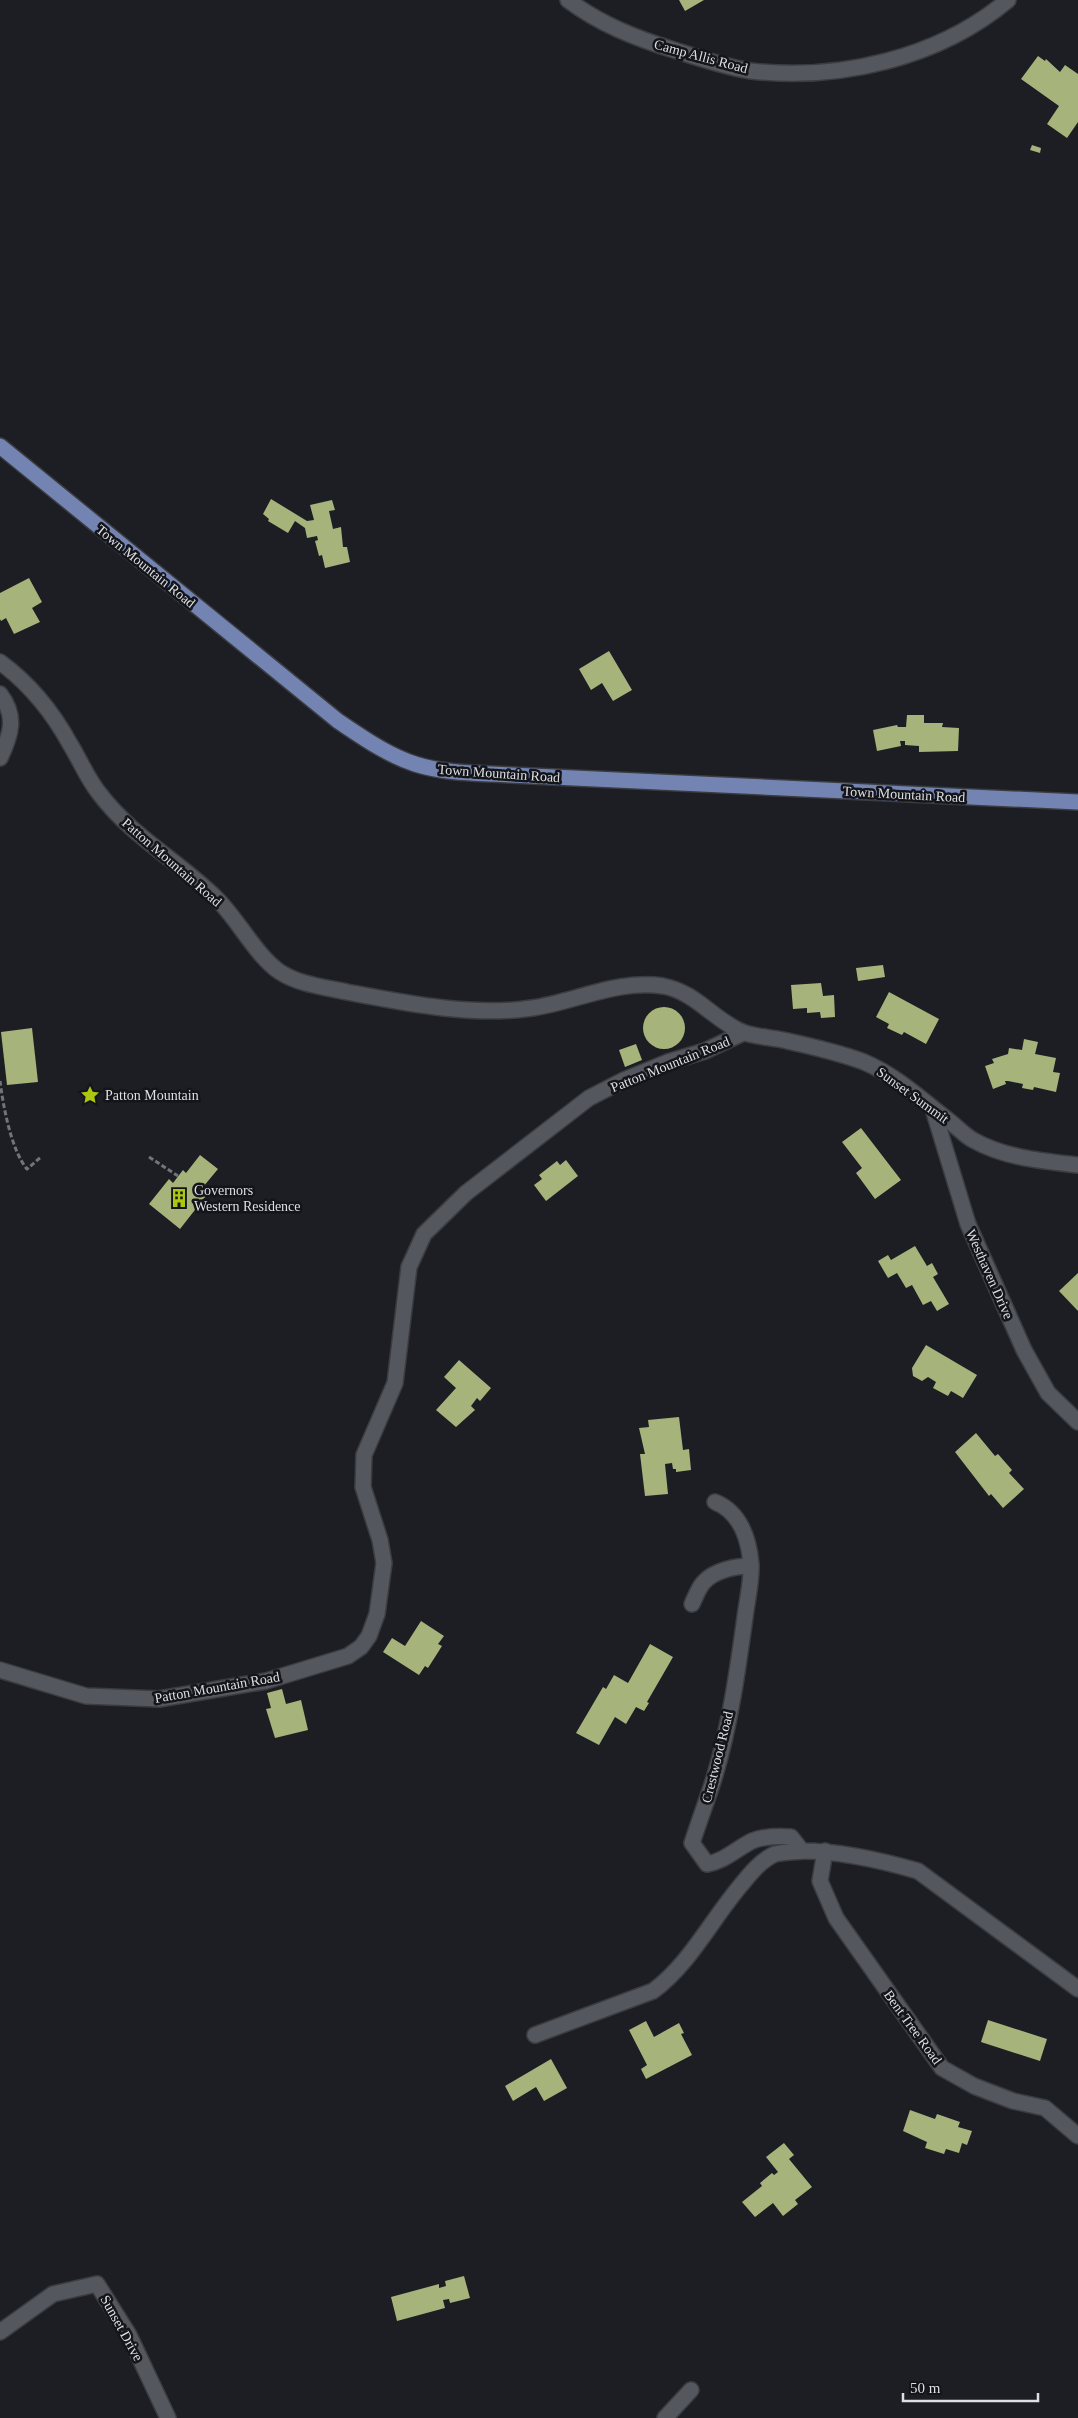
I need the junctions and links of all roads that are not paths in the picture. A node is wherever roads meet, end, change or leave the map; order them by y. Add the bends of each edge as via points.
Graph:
1 (568, 0) edge
2 (1008, 0) edge
3 (0, 446) edge
4 (0, 662) edge
5 (0, 694) edge
6 (0, 758) edge
7 (1078, 802) edge
8 (743, 1033) junction
9 (934, 1109) junction
10 (1078, 1165) edge
11 (1078, 1422) edge
12 (715, 1502) dead end
13 (751, 1566) junction
14 (692, 1604) dead end
15 (0, 1670) edge
16 (802, 1851) junction
17 (825, 1851) junction
18 (1078, 1989) edge
19 (535, 2035) dead end
20 (1078, 2136) edge
21 (0, 2332) edge
22 (691, 2390) dead end
23 (168, 2418) edge
24 (665, 2418) edge

1 - 2 street, Camp Allis Road via 604,24 637,39 750,71 798,73 859,68 919,52 961,33
3 - 7 main road, Town Mountain Road via 338,721 394,756 416,764 444,770 521,776
4 - 8 street, Patton Mountain Road via 22,678 50,712 83,770 112,809 129,827 206,888 234,918 262,957 288,977 306,984 411,1004 481,1010 529,1008 614,988 662,986 690,996 723,1023
5 - 6 street via 6,701 12,720 11,732
8 - 9 street, Sunset Summit via 838,1053 865,1062 890,1075
8 - 15 street, Patton Mountain Road via 705,1051 624,1080 589,1098 466,1193 424,1234 409,1266 395,1383 364,1455 363,1487 384,1563 377,1614 361,1647 348,1656 266,1681 160,1699 86,1696
9 - 10 street, Sunset Summit via 973,1140 1024,1159
9 - 11 street, Westhaven Drive via 968,1224 1024,1350 1048,1393
12 - 13 street via 726,1506 739,1522 748,1543
13 - 14 street via 736,1566 703,1582
13 - 16 street, Crestwood Road via 728,1716 715,1773 692,1843 706,1864 720,1862 752,1841 768,1837 791,1837
16 - 17 street
16 - 19 street via 776,1854 752,1872 684,1962 653,1991
17 - 18 street via 918,1871
17 - 20 street, Bent Tree Road via 820,1881 836,1918 942,2068 974,2086 1014,2101 1046,2108
21 - 23 street, Sunset Drive via 53,2294 97,2284 129,2335
22 - 24 street

